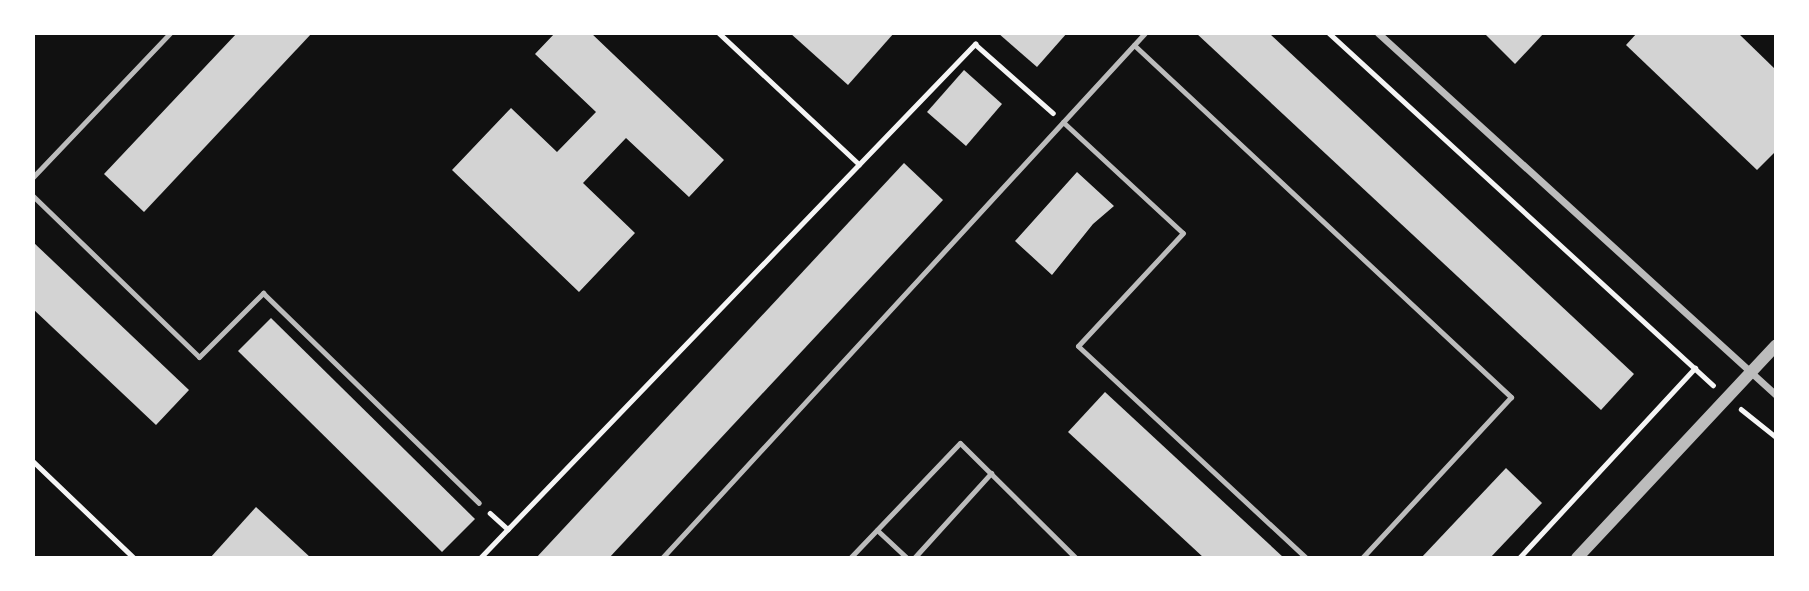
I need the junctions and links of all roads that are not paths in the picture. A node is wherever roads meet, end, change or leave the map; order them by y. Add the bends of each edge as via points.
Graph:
1 (170, 33) edge
2 (1145, 33) edge
3 (1378, 33) edge
4 (1134, 45) junction
5 (1063, 122) junction
6 (33, 177) edge
7 (33, 196) edge
8 (1776, 345) edge
9 (1751, 371) junction
10 (1776, 395) edge
11 (991, 473) junction
12 (479, 503) road end
13 (877, 530) junction
14 (662, 558) edge
15 (850, 558) edge
16 (907, 558) edge
17 (914, 558) edge
18 (1076, 558) edge
19 (1306, 558) edge
20 (1362, 558) edge
21 (1577, 558) edge

1 - 6 lane
2 - 4 lane
3 - 9 street
4 - 5 lane
4 - 20 lane via 1511,397
5 - 14 lane
5 - 19 lane via 1183,233 1078,346
7 - 12 lane via 199,357 263,293
8 - 9 street
9 - 10 street
9 - 21 street
11 - 13 lane via 960,443
11 - 17 lane
11 - 18 lane
13 - 15 lane
13 - 16 lane

